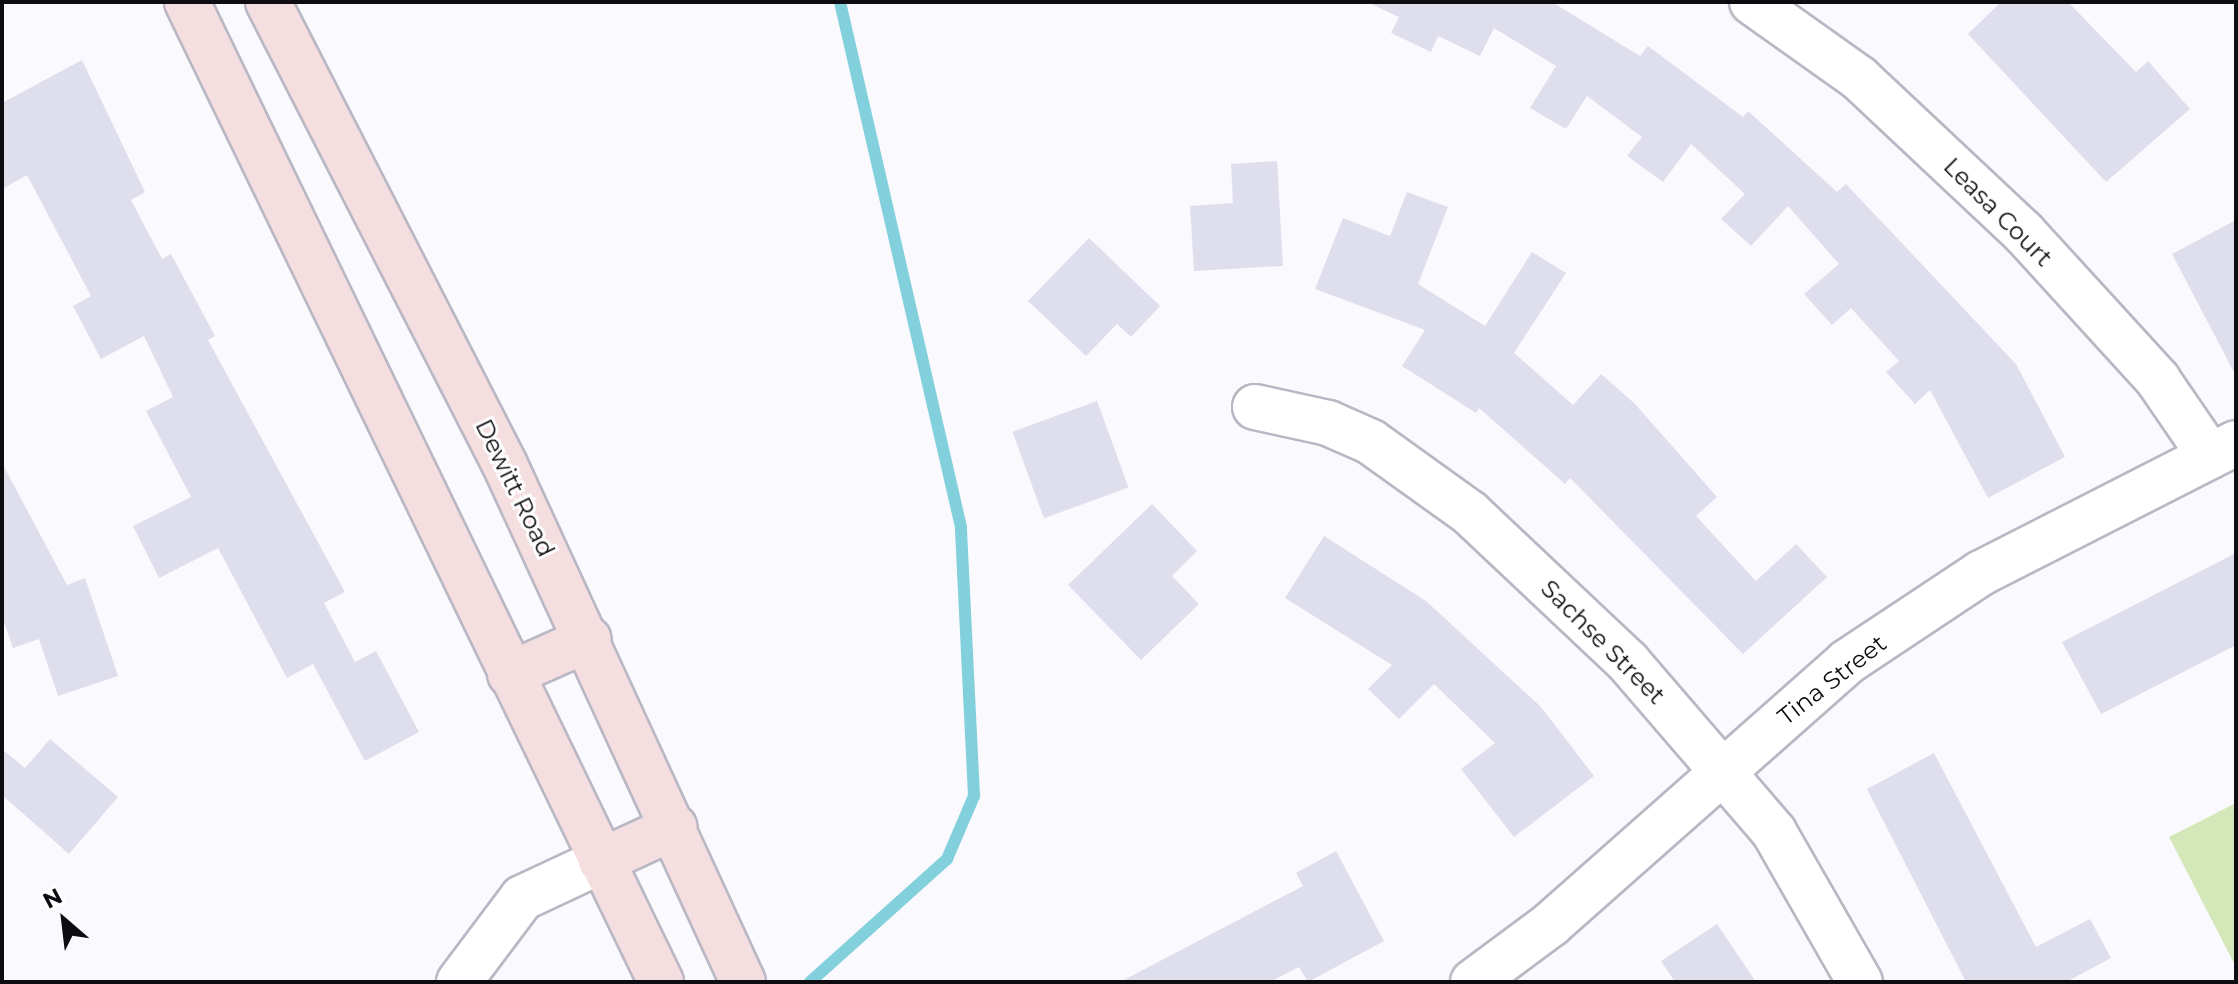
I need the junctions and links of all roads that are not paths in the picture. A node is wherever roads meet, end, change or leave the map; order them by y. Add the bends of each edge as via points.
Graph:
1 (187, 2) edge
2 (268, 2) edge
3 (1752, 2) edge
4 (1255, 407) dead end
5 (2223, 450) edge
6 (589, 639) junction
7 (510, 674) junction
8 (1722, 770) junction
9 (675, 827) junction
10 (601, 861) junction
11 (654, 969) edge
12 (459, 982) edge
13 (743, 982) edge
14 (1473, 982) edge
15 (1860, 982) edge

1 - 7 main road
2 - 6 main road, Dewitt Road
3 - 5 street, Leasa Court via 1859,78 2024,233
4 - 8 street, Sachse Street via 1328,423 1371,442 1470,513 1628,662
5 - 8 street, Tina Street via 1981,573 1847,662
6 - 7 main road
6 - 9 main road, Dewitt Road
7 - 10 main road
8 - 14 street, Tina Street via 1551,924
8 - 15 street, Sachse Street via 1774,832
9 - 10 main road
9 - 13 main road, Dewitt Road
10 - 11 main road
10 - 12 street via 522,898

